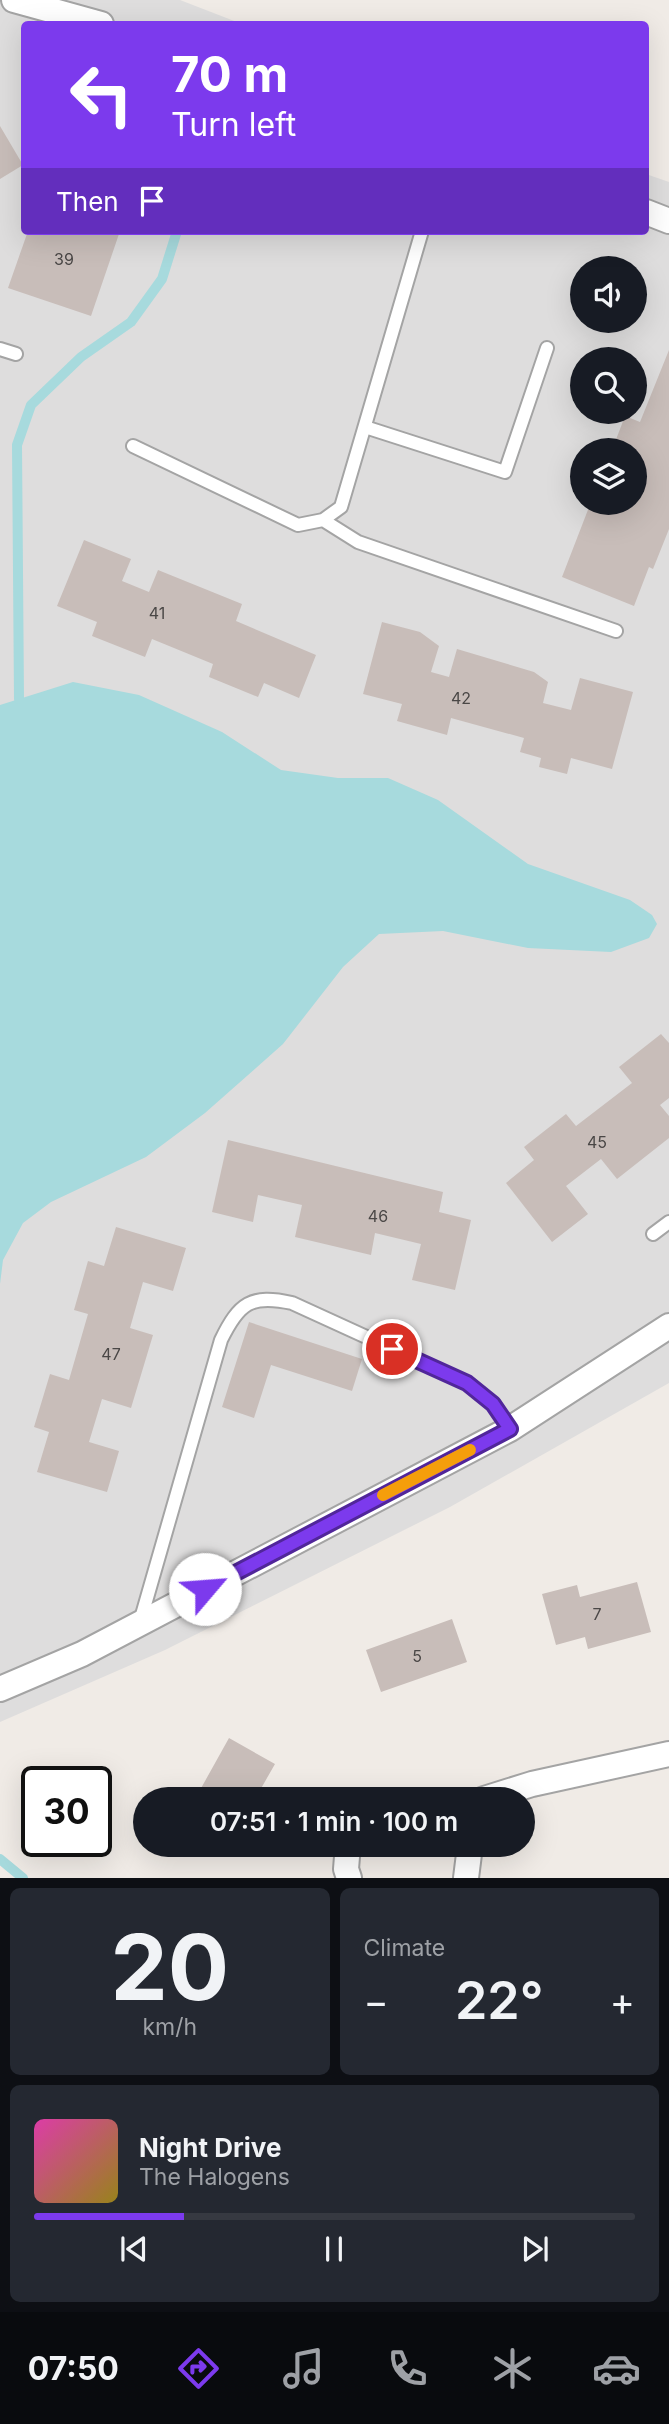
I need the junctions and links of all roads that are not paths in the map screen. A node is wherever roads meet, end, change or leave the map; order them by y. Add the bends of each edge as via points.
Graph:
1 (13, 0) edge
2 (90, 21) edge
3 (649, 213) edge
4 (669, 220) edge
5 (421, 235) edge
6 (547, 348) dead end
7 (0, 349) edge
8 (16, 354) dead end
9 (365, 427) junction
10 (133, 446) dead end
11 (323, 520) junction
12 (616, 631) dead end
13 (669, 1222) edge
14 (653, 1234) dead end
15 (669, 1326) edge
16 (510, 1429) junction
17 (140, 1623) junction
18 (0, 1689) edge
19 (669, 1754) edge
20 (522, 1787) edge
21 (347, 1857) edge
22 (468, 1857) edge
23 (349, 1878) edge
24 (466, 1878) edge

1 - 2 street
3 - 4 street
5 - 9 lane
6 - 9 lane via 505,472
7 - 8 lane
9 - 11 lane via 341,508
10 - 11 lane via 298,525
11 - 12 lane via 358,542
13 - 14 lane
15 - 16 street
16 - 17 street
16 - 17 lane via 493,1404 467,1383 292,1303 270,1298 247,1305 233,1315 221,1340
17 - 18 street
19 - 20 street
21 - 23 street
22 - 24 street

